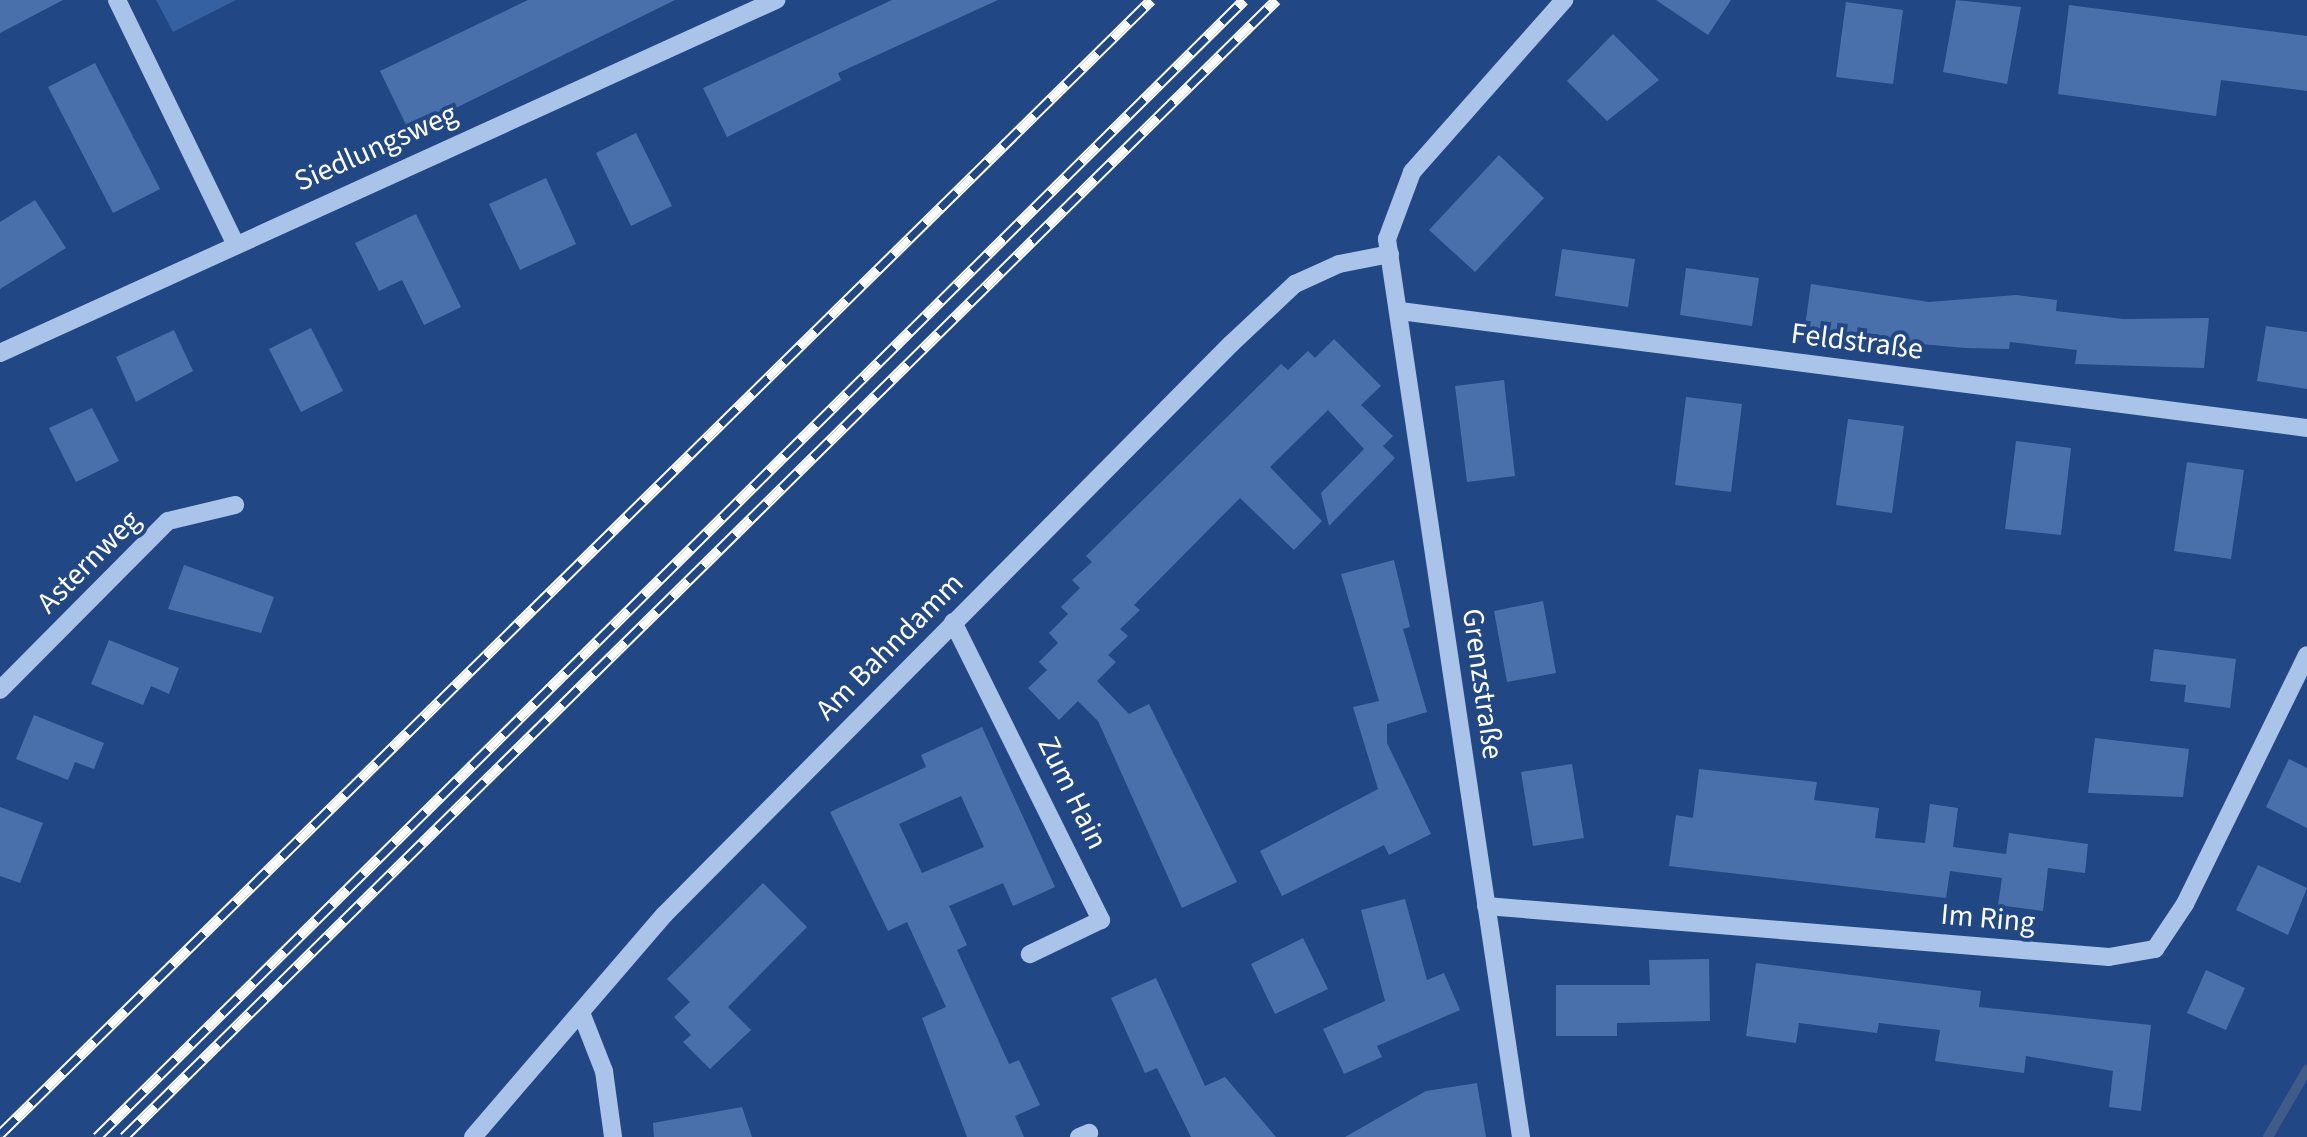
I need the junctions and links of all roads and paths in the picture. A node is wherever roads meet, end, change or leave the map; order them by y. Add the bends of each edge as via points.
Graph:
1 (117, 0) edge
2 (776, 0) edge
3 (1564, 0) edge
4 (234, 242) junction
5 (1389, 247) junction
6 (1400, 311) junction
7 (0, 353) edge
8 (2307, 428) edge
9 (235, 505) dead end
10 (953, 622) junction
11 (2307, 655) edge
12 (0, 690) edge
13 (1486, 906) junction
14 (1030, 954) dead end
15 (582, 1015) junction
16 (473, 1137) edge
17 (613, 1137) edge
18 (1521, 1137) edge

1 - 4 street
2 - 4 street, Siedlungsweg
3 - 5 street via 1412,172
4 - 7 street, Siedlungsweg
5 - 6 street, Grenzstraße
5 - 10 street, Am Bahndamm via 1295,284
6 - 8 street, Feldstraße
6 - 13 street, Grenzstraße
9 - 12 street, Asternweg via 168,520
10 - 14 street, Zum Hain via 1101,920
10 - 15 street, Am Bahndamm via 665,914
11 - 13 street, Im Ring via 2185,904 2155,949 2109,957
13 - 18 street, Grenzstraße
15 - 16 street, Am Bahndamm
15 - 17 street via 604,1071

